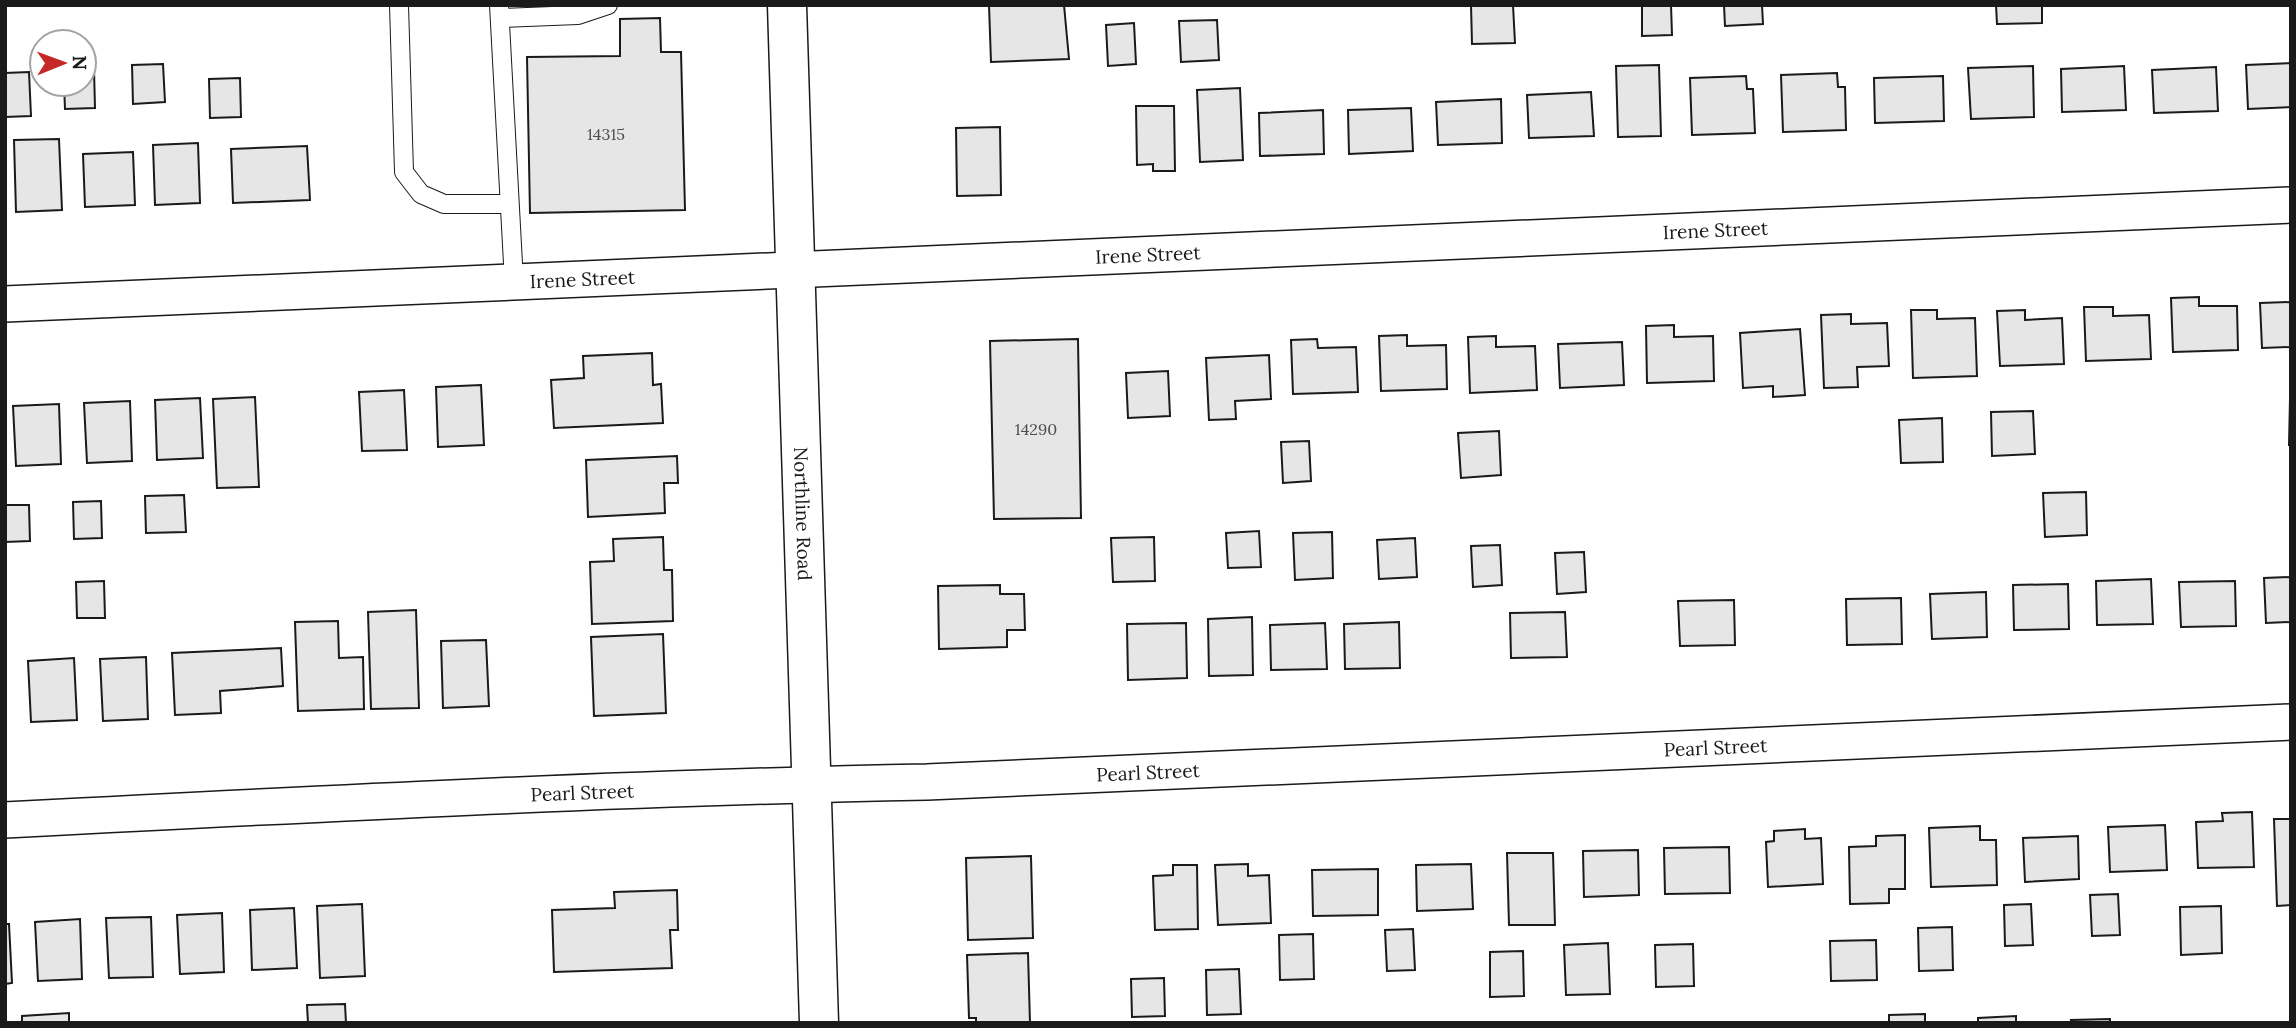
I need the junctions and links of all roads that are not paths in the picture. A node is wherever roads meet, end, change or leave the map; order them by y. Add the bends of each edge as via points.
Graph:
1 (399, 5) edge
2 (608, 5) edge
3 (787, 5) edge
4 (499, 12) edge
5 (509, 204) junction
6 (2291, 205) edge
7 (796, 270) junction
8 (514, 282) junction
9 (5, 304) edge
10 (2291, 722) edge
11 (812, 785) junction
12 (5, 820) edge
13 (820, 1023) edge

1 - 5 lane via 404,172 421,194 444,204
2 - 4 lane via 578,15
3 - 7 main road, Northline Road
4 - 5 lane
5 - 8 lane
6 - 7 street, Irene Street
7 - 8 street, Irene Street
7 - 11 main road, Northline Road
8 - 9 street, Irene Street
10 - 11 street, Pearl Street
11 - 12 street, Pearl Street
11 - 13 main road, Northline Road

